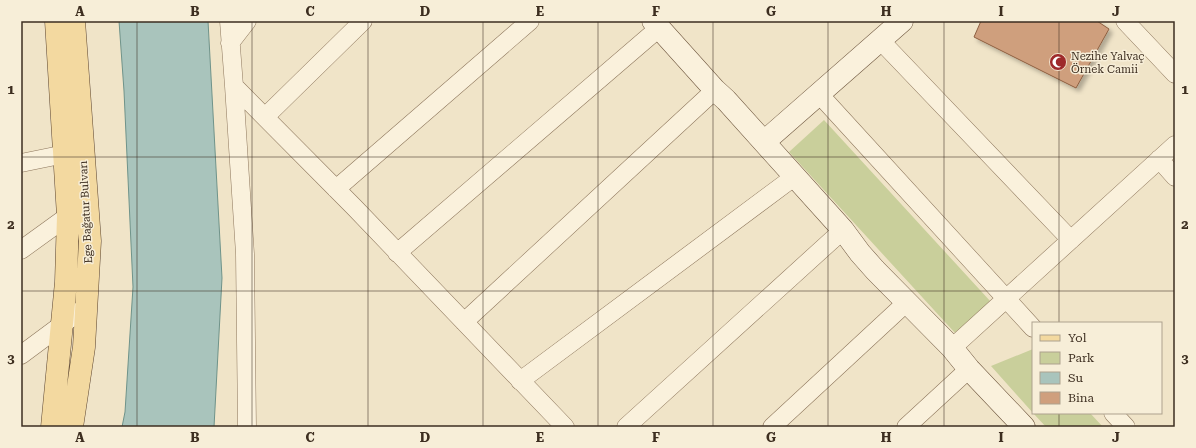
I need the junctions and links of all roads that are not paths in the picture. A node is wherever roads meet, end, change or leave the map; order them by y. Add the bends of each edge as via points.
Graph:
1 (56, 21) edge
2 (74, 21) edge
3 (229, 21) edge
4 (247, 21) edge
5 (363, 21) edge
6 (530, 21) edge
7 (902, 21) edge
8 (1125, 21) edge
9 (656, 25) edge
10 (880, 40) junction
11 (230, 43) junction
12 (1175, 74) edge
13 (234, 86) junction
14 (715, 90) junction
15 (819, 94) junction
16 (265, 117) junction
17 (764, 142) junction
18 (1175, 145) edge
19 (65, 154) junction
20 (1159, 159) junction
21 (21, 163) edge
22 (794, 177) junction
23 (1175, 177) edge
24 (336, 189) junction
25 (68, 216) junction
26 (843, 230) junction
27 (1071, 240) junction
28 (21, 250) edge
29 (397, 253) junction
30 (1005, 299) junction
31 (907, 302) junction
32 (87, 306) junction
33 (464, 322) junction
34 (62, 325) junction
35 (1032, 327) edge
36 (952, 348) junction
37 (21, 355) edge
38 (969, 369) junction
39 (520, 381) junction
40 (1114, 414) edge
41 (52, 427) edge
42 (72, 427) edge
43 (247, 427) edge
44 (565, 427) edge
45 (626, 427) edge
46 (772, 427) edge
47 (906, 427) edge
48 (1024, 427) edge
49 (1126, 427) edge

1 - 19 main road, Ege Bağatur Bulvarı
2 - 32 main road, Ege Bağatur Bulvarı via 90,241
3 - 11 street
4 - 11 street
5 - 16 street
6 - 24 street
7 - 10 main road
8 - 12 street
9 - 14 main road
9 - 29 street
10 - 15 main road
10 - 27 street
11 - 13 street
13 - 16 street
13 - 43 street via 245,254
14 - 17 main road
14 - 33 street
15 - 17 main road
15 - 30 street
16 - 24 street
17 - 22 main road
18 - 20 street
19 - 21 street
19 - 25 main road, Ege Bağatur Bulvarı
20 - 23 street
20 - 27 street
22 - 26 main road
22 - 39 street
24 - 29 street
25 - 28 street
25 - 34 main road, Ege Bağatur Bulvarı
26 - 31 main road via 875,270
26 - 45 street
27 - 30 street
29 - 33 street
30 - 35 street
30 - 36 street
31 - 36 main road
31 - 46 street
32 - 34 street
32 - 42 main road, Ege Bağatur Bulvarı via 84,348
33 - 39 street
34 - 37 street
34 - 41 main road, Ege Bağatur Bulvarı
36 - 38 main road
38 - 47 street
38 - 48 main road
39 - 44 street
40 - 49 street

